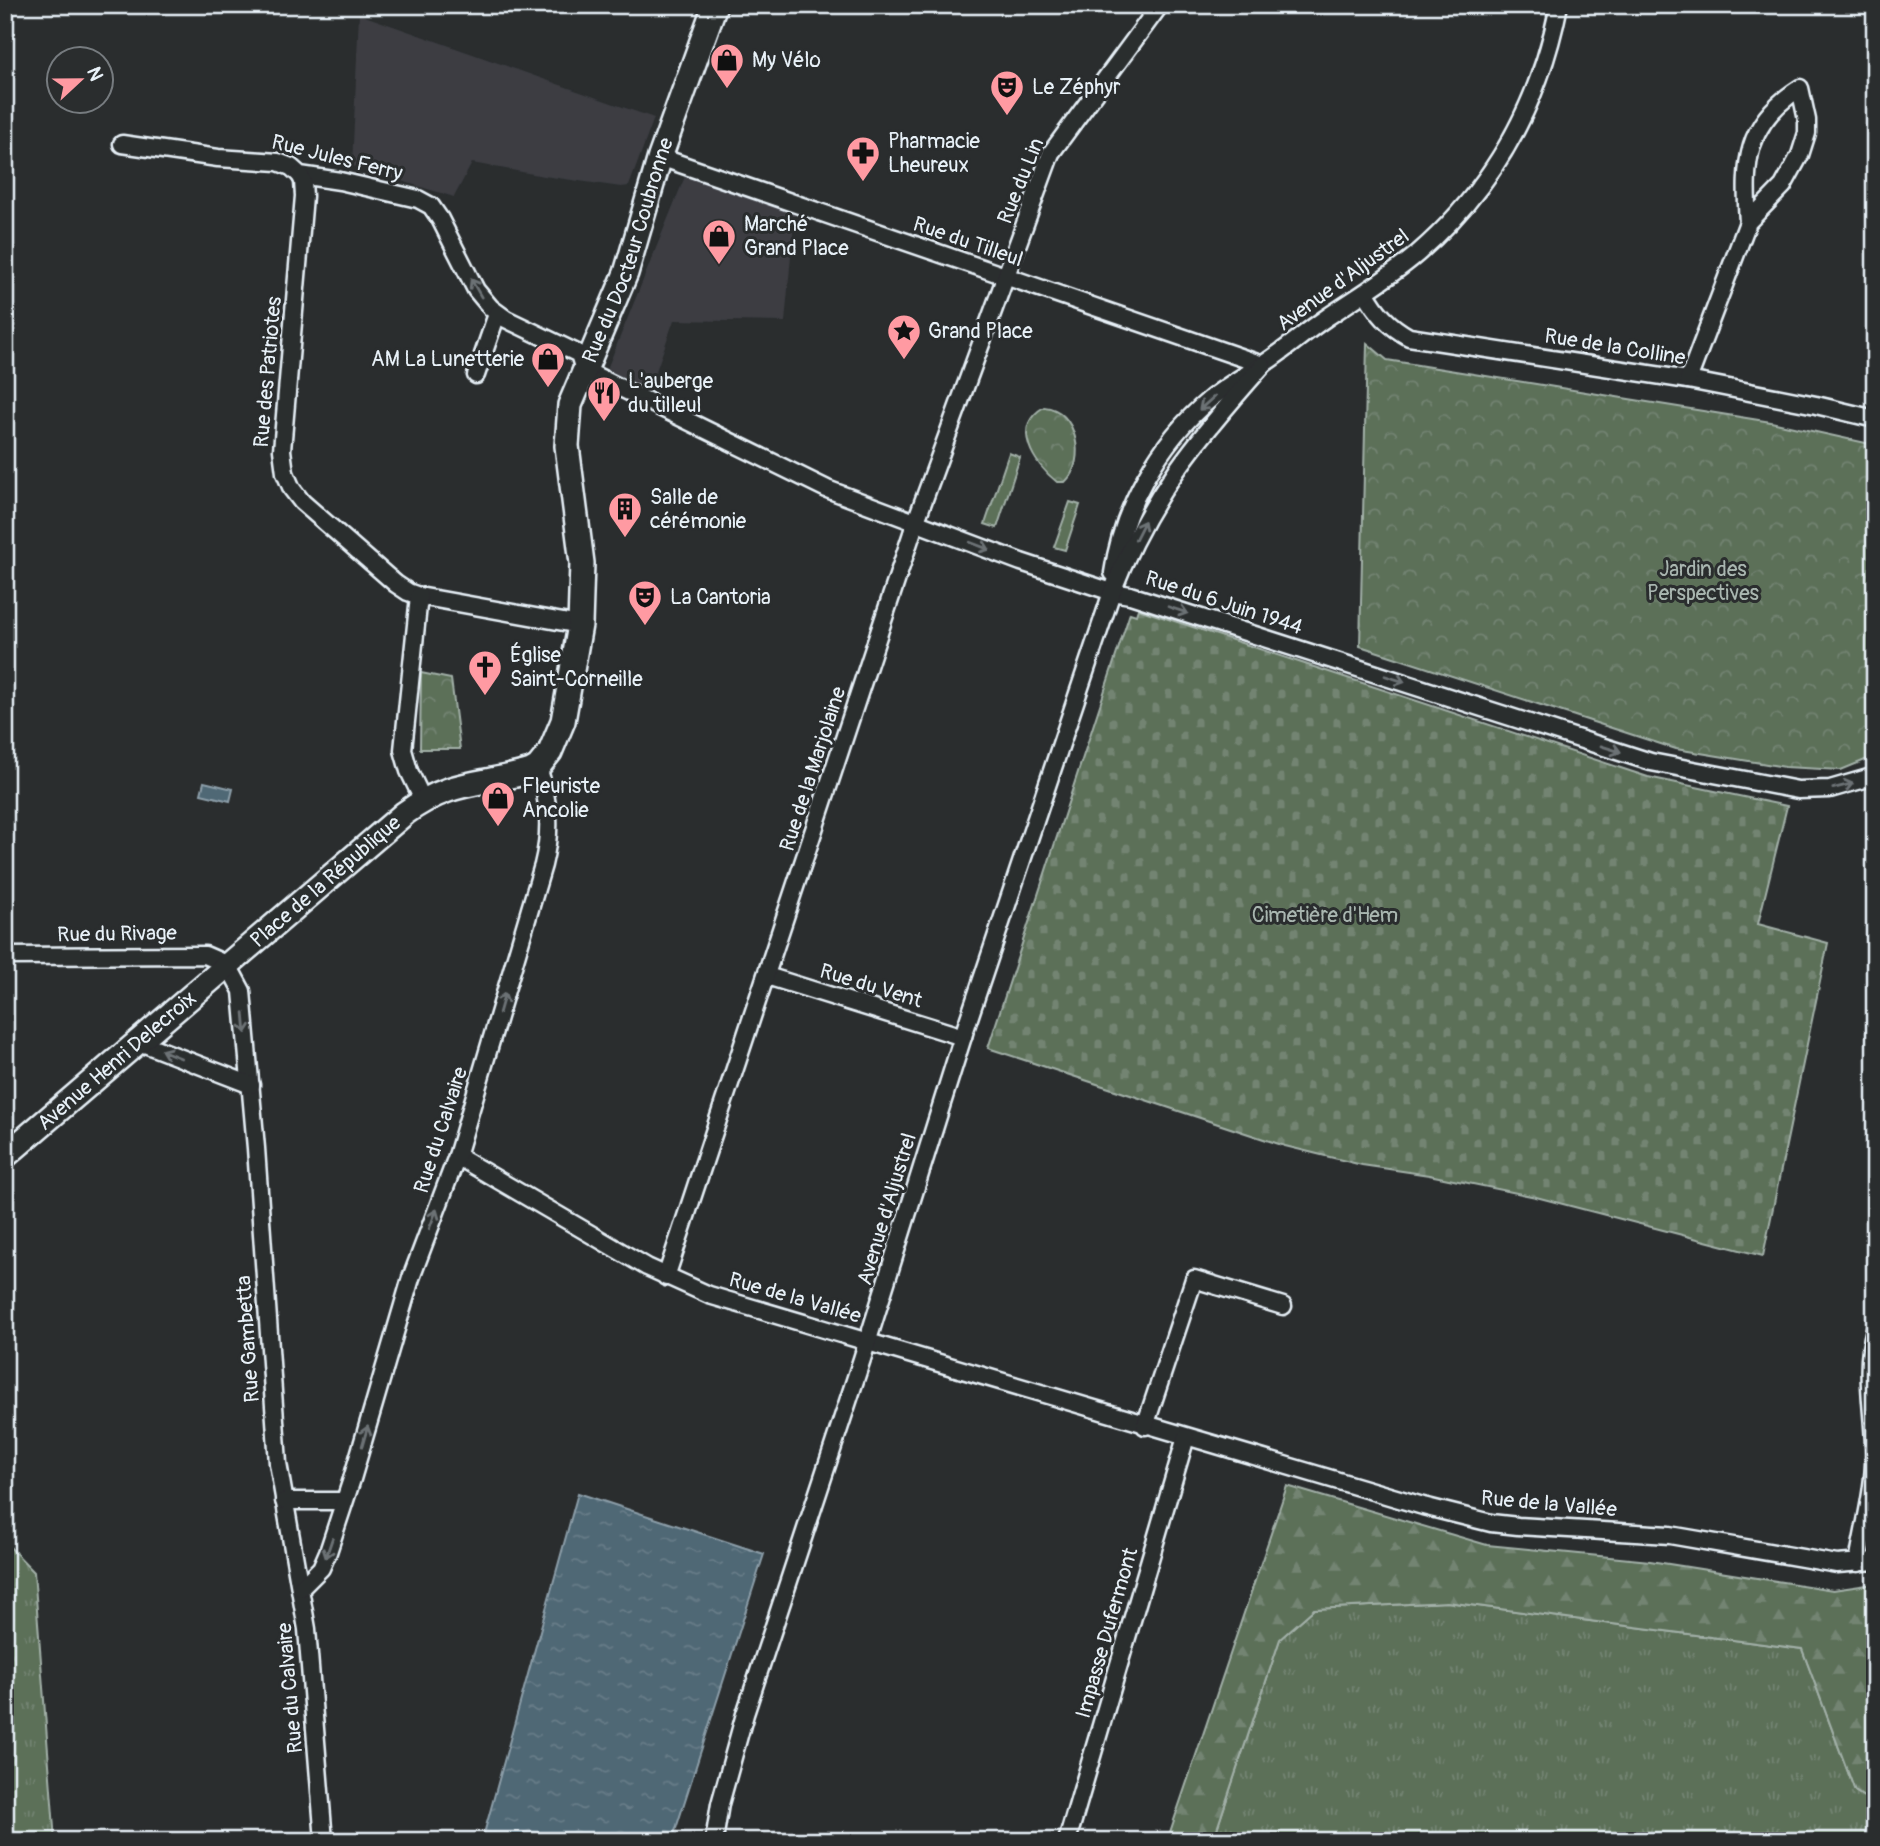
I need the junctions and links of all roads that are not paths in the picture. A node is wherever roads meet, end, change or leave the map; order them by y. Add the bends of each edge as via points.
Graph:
1 (715, 5) edge
2 (1160, 5) edge
3 (1559, 5) edge
4 (122, 144) dead end
5 (660, 157) junction
6 (300, 175) junction
7 (1748, 222) junction
8 (1006, 277) junction
9 (1366, 293) junction
10 (497, 314) junction
11 (1263, 365) junction
12 (584, 370) junction
13 (476, 375) dead end
14 (1688, 380) junction
15 (1875, 419) edge
16 (916, 522) junction
17 (1112, 593) junction
18 (419, 596) junction
19 (580, 625) junction
20 (538, 767) junction
21 (1875, 776) edge
22 (422, 800) junction
23 (5, 956) edge
24 (228, 965) junction
25 (767, 976) junction
26 (963, 1037) junction
27 (137, 1041) junction
28 (251, 1085) junction
29 (5, 1156) edge
30 (457, 1156) junction
31 (666, 1277) junction
32 (1283, 1306) dead end
33 (1875, 1329) edge
34 (868, 1342) junction
35 (1145, 1426) junction
36 (1186, 1437) junction
37 (284, 1501) junction
38 (344, 1501) junction
39 (1875, 1561) edge
40 (1858, 1563) junction
41 (301, 1588) junction
42 (324, 1841) edge
43 (714, 1841) edge
44 (1067, 1841) edge

1 - 5 main road, Rue du Docteur Coubronne
2 - 8 street, Rue du Lin via 1051,153
3 - 9 street, Avenue d'Aljustrel via 1546,63 1499,160 1439,233
4 - 6 street, Rue Jules Ferry via 278,162
5 - 8 street, Rue du Tilleul
5 - 12 main road, Rue du Docteur Coubronne via 626,273
10 -> 6 street, Rue Jules Ferry via 476,290 430,206 418,198
6 - 18 street, Rue des Patriotes via 304,196 282,450 285,472 302,502 396,584
7 - 7 street via 1783,186 1800,155 1807,133 1800,88 1771,110 1754,138 1746,174
7 - 14 street
8 - 11 street, Rue du Tilleul
8 - 16 street, Rue de la Marjolaine
9 - 11 street, Avenue d'Aljustrel
9 - 14 street, Rue de la Colline via 1393,329 1409,337
10 - 12 street, Rue Jules Ferry via 579,354
10 - 13 street
11 - 17 street, Avenue d'Aljustrel via 1207,402 1156,461 1125,524
12 - 16 street, Rue du 6 Juin 1944 via 827,489
12 - 19 main road, Rue du Docteur Coubronne via 570,405 567,434 582,563
14 - 15 street, Rue de la Colline
16 -> 17 street, Rue du 6 Juin 1944
16 - 25 street, Rue de la Marjolaine
17 -> 21 street, Rue du 6 Juin 1944 via 1651,762 1798,790 1830,789
17 - 26 street, Avenue d'Aljustrel
18 - 19 street
18 - 22 street via 403,750
19 - 20 main road via 563,721
20 - 22 main road, Place de la République via 457,786
30 -> 20 street, Rue du Calvaire via 547,851 548,802
22 - 24 main road, Place de la République
23 - 24 street, Rue du Rivage via 194,954
24 - 27 main road, Avenue Henri Delecroix
24 -> 28 street, Rue Gambetta via 242,991
25 - 26 street, Rue du Vent
25 - 31 street, Rue de la Marjolaine
26 - 34 street, Avenue d'Aljustrel
28 -> 27 street
27 - 29 main road, Avenue Henri Delecroix
28 - 37 street, Rue Gambetta
30 - 31 street, Rue de la Vallée
38 -> 30 street, Rue du Calvaire via 411,1278
31 - 34 street, Rue de la Vallée via 731,1302
32 - 35 street via 1194,1279
33 - 40 street via 1868,1366 1874,1468
34 - 35 street, Rue de la Vallée
34 - 43 street, Avenue d'Aljustrel via 745,1714
35 - 36 street, Rue de la Vallée
36 - 40 street, Rue de la Vallée via 1491,1523 1670,1535 1837,1564
36 - 44 street, Impasse Dufermont
37 - 38 street
37 - 41 street, Rue Gambetta
38 -> 41 street, Rue du Calvaire via 321,1568
39 - 40 street, Rue de la Vallée
41 - 42 street, Rue du Calvaire

